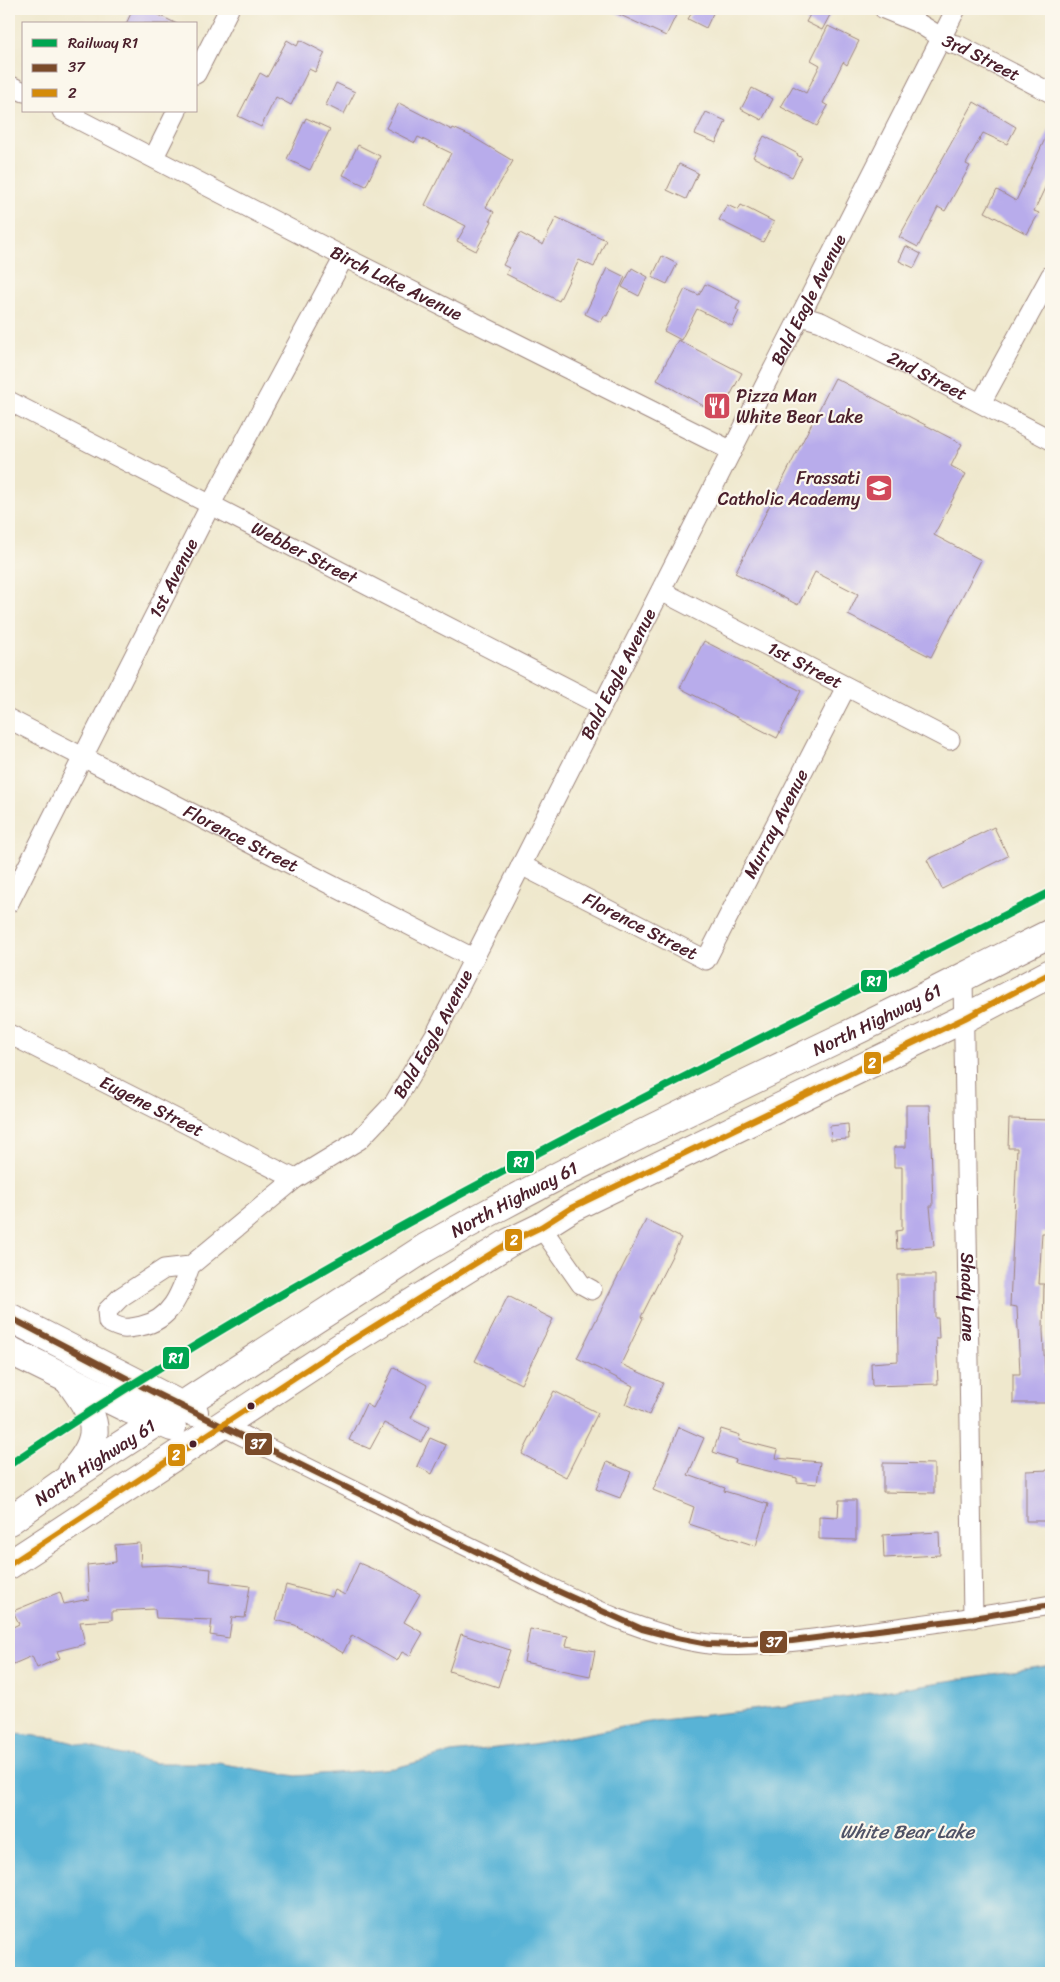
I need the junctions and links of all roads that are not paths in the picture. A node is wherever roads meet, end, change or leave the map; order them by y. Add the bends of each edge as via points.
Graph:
1 (229, 9) edge
2 (884, 9) edge
3 (956, 9) edge
4 (941, 38) junction
5 (198, 70) edge
6 (9, 85) edge
7 (22, 91) edge
8 (1051, 93) edge
9 (64, 112) edge
10 (176, 112) edge
11 (154, 157) junction
12 (344, 257) junction
13 (1051, 275) edge
14 (801, 316) junction
15 (9, 401) edge
16 (981, 403) junction
17 (1051, 440) edge
18 (732, 451) junction
19 (211, 504) junction
20 (661, 591) junction
21 (846, 687) junction
22 (602, 706) junction
23 (9, 719) edge
24 (950, 740) dead end
25 (83, 758) junction
26 (521, 865) junction
27 (9, 903) edge
28 (1051, 933) edge
29 (473, 958) junction
30 (706, 960) joint
31 (1051, 973) edge
32 (963, 977) junction
33 (965, 1018) junction
34 (9, 1034) edge
35 (295, 1179) junction
36 (541, 1227) junction
37 (190, 1266) dead end
38 (592, 1290) dead end
39 (9, 1317) edge
40 (9, 1350) edge
41 (61, 1376) junction
42 (182, 1406) junction
43 (158, 1422) junction
44 (211, 1432) junction
45 (61, 1484) junction
46 (9, 1521) edge
47 (9, 1565) edge
48 (1051, 1605) edge
49 (973, 1618) junction

1 - 5 street
2 - 4 street, 3rd Street
3 - 4 street, Bald Eagle Avenue
4 - 8 street, 3rd Street
4 - 14 street, Bald Eagle Avenue
6 - 7 street
9 - 11 street, Birch Lake Avenue
10 - 11 street
11 - 12 street, Birch Lake Avenue
12 - 18 street, Birch Lake Avenue
12 - 19 street, 1st Avenue
13 - 16 street
14 - 16 street, 2nd Street via 821,322
14 - 18 street, Bald Eagle Avenue
15 - 19 street, Webber Street
16 - 17 street, 2nd Street
18 - 20 street, Bald Eagle Avenue
19 - 22 street, Webber Street
19 - 25 street, 1st Avenue
20 - 21 street, 1st Street
20 - 22 street, Bald Eagle Avenue
21 - 24 street, 1st Street
21 - 30 street, Murray Avenue
22 - 26 street, Bald Eagle Avenue
23 - 25 street, Florence Street
25 - 27 street, 1st Avenue
25 - 29 street, Florence Street
26 - 29 street, Bald Eagle Avenue
26 - 30 street, Florence Street
28 - 32 main road, North Highway 61
29 - 35 street, Bald Eagle Avenue via 436,1033 394,1103 359,1140
31 - 33 main road, North Highway 61
32 - 33 street, Shady Lane
32 - 42 main road, North Highway 61 via 847,1036 638,1134 488,1212 425,1248
33 - 36 main road, North Highway 61 via 571,1208
33 - 49 street, Shady Lane
34 - 35 street, Eugene Street
35 - 37 street, Bald Eagle Avenue
36 - 38 street via 581,1284
36 - 44 main road, North Highway 61 via 510,1242 344,1345
39 - 42 main road
40 - 41 main road
41 - 43 main road
41 - 45 main road via 90,1411 95,1430 87,1454
42 - 43 main road, North Highway 61
42 - 44 main road
43 - 44 main road
43 - 45 main road, North Highway 61
44 - 47 main road, North Highway 61
44 - 49 street via 642,1629 677,1638 710,1644 764,1643
45 - 46 main road, North Highway 61
48 - 49 street

